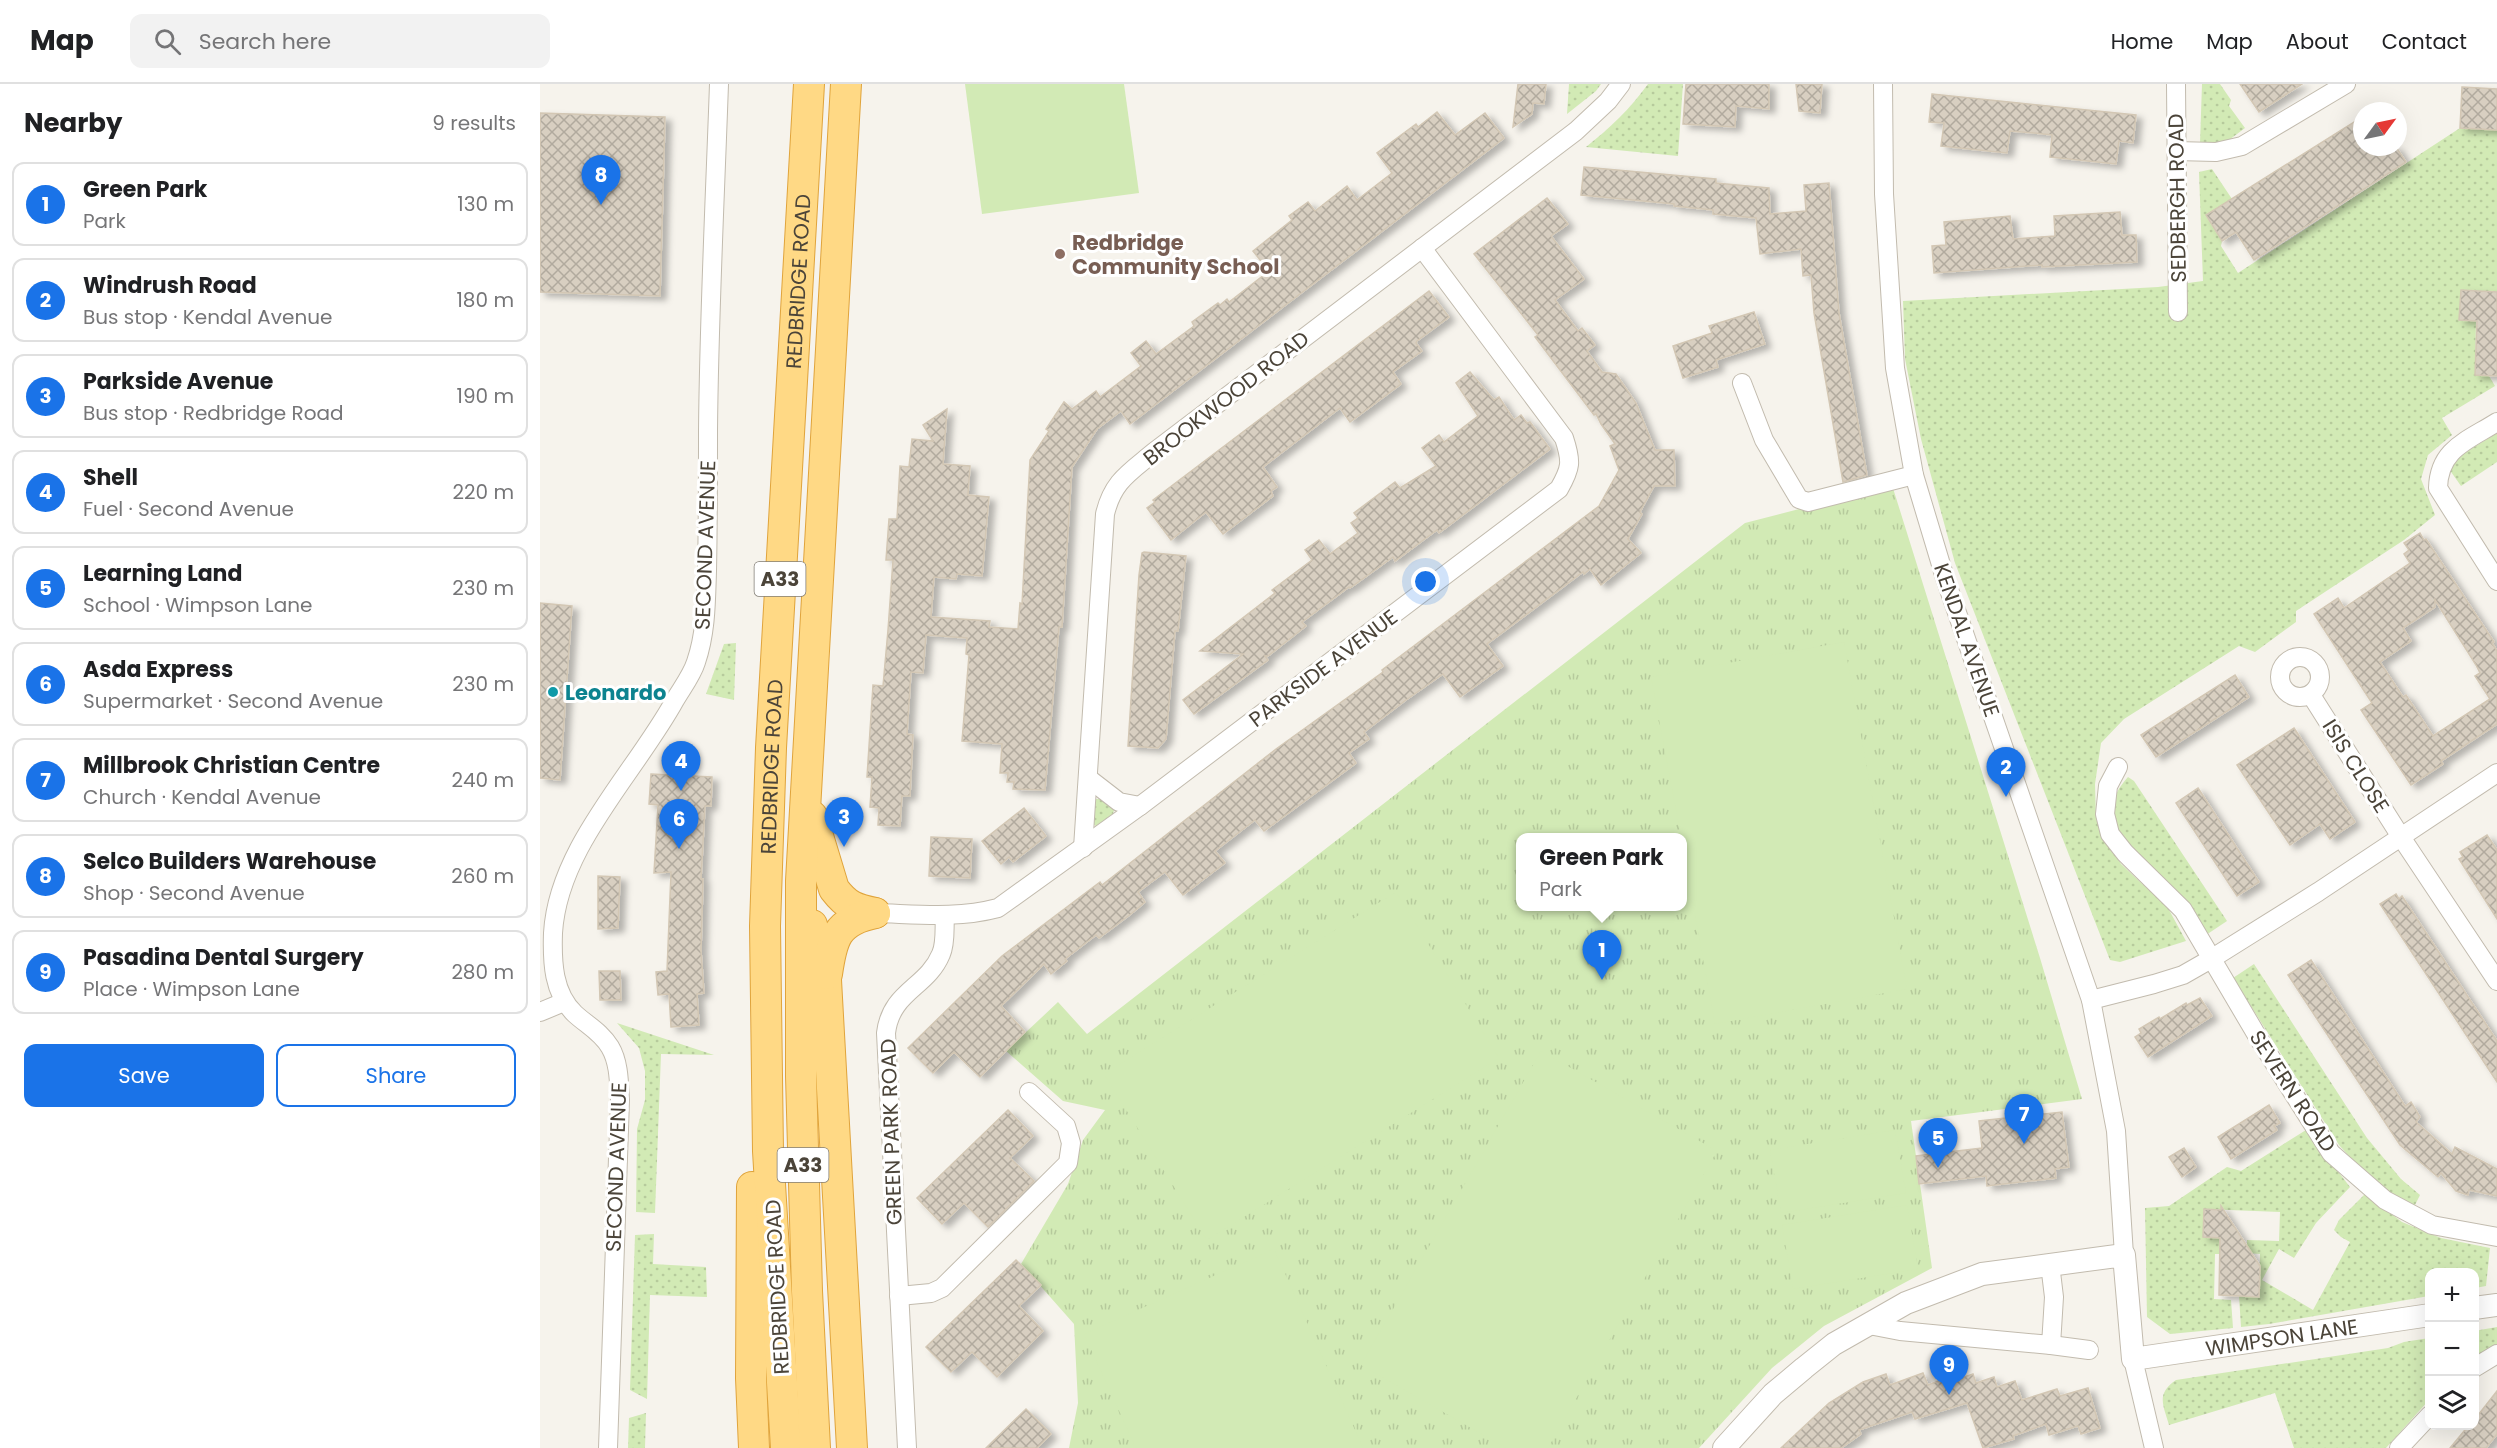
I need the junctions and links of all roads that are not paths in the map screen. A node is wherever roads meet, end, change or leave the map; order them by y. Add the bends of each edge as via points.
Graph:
1 (719, 84) edge
2 (809, 84) edge
3 (846, 84) edge
4 (1621, 84) edge
5 (1883, 84) edge
6 (2176, 84) edge
7 (2346, 84) edge
8 (2176, 151) junction
9 (1422, 248) junction
10 (2178, 312) dead end
11 (1742, 383) dead end
12 (2497, 422) edge
13 (1914, 475) junction
14 (2497, 581) edge
15 (2311, 695) dead end
16 (2118, 767) dead end
17 (2497, 772) edge
18 (1088, 778) junction
19 (806, 793) junction
20 (1140, 806) junction
21 (2401, 837) junction
22 (1083, 848) junction
23 (801, 881) junction
24 (874, 913) junction
25 (945, 916) junction
26 (2211, 959) junction
27 (826, 980) junction
28 (2497, 981) edge
29 (2091, 1000) junction
30 (564, 1002) junction
31 (540, 1012) edge
32 (766, 1074) junction
33 (1029, 1092) dead end
34 (2497, 1237) edge
35 (2124, 1255) junction
36 (2050, 1264) junction
37 (899, 1296) junction
38 (2497, 1305) edge
39 (2479, 1307) edge
40 (2425, 1316) edge
41 (1869, 1324) junction
42 (2050, 1345) junction
43 (2089, 1350) dead end
44 (2497, 1354) edge
45 (2133, 1359) junction
46 (2479, 1365) edge
47 (2425, 1420) edge
48 (608, 1448) edge
49 (754, 1448) edge
50 (786, 1448) edge
51 (815, 1448) edge
52 (852, 1448) edge
53 (907, 1448) edge
54 (1724, 1448) edge
55 (2154, 1448) edge
56 (2399, 1448) edge

1 - 30 street, SECOND AVENUE via 705,623 696,664 662,724 577,854 563,889 554,931 554,974
2 - 32 highway, REDBRIDGE ROAD / A33 via 771,748 765,926
3 - 19 highway, REDBRIDGE ROAD / A33
4 - 9 street, BROOKWOOD ROAD via 1576,131
5 - 13 street, KENDAL AVENUE via 1884,194 1896,368
6 - 8 street, SEDBERGH ROAD
7 - 8 street via 2242,147 2216,152
8 - 10 street, SEDBERGH ROAD
9 - 18 street, BROOKWOOD ROAD via 1154,452 1121,479 1110,495 1104,513
9 - 20 street, PARKSIDE AVENUE via 1564,438 1570,456 1569,472 1559,489
11 - 13 street via 1764,440 1799,500 1808,502
12 - 14 street via 2448,454 2438,471 2438,488
13 - 29 street, KENDAL AVENUE via 1945,578
15 - 21 street, ISIS CLOSE
16 - 26 street, SEVERN ROAD via 2108,786 2105,814 2110,834 2183,910
17 - 21 street
18 - 20 street via 1106,795
18 - 22 street, BROOKWOOD ROAD
19 - 23 highway, REDBRIDGE ROAD / A33
19 - 24 highway via 834,889 853,908
20 - 22 street, PARKSIDE AVENUE
21 - 26 street
21 - 28 street, ISIS CLOSE
22 - 25 street, PARKSIDE AVENUE via 998,908
23 - 27 highway, A33
23 - 51 highway, REDBRIDGE ROAD / A33 via 801,1088
24 - 25 street, PARKSIDE AVENUE
24 - 27 highway via 843,926 835,936
25 - 37 street, GREEN PARK ROAD via 942,950 936,963 894,1007 886,1033
26 - 29 street via 2183,975 2132,992
26 - 34 street, SEVERN ROAD via 2331,1153 2385,1200 2432,1225
27 - 52 highway, A33
29 - 35 street, KENDAL AVENUE via 2116,1131
30 - 31 street
30 - 48 street, SECOND AVENUE via 596,1029 611,1048 619,1073
32 - 49 highway, A33 via 752,1167
32 - 50 highway, REDBRIDGE ROAD / A33
33 - 37 street via 1066,1126 1071,1143 1068,1163 942,1287 931,1293
35 - 36 street
35 - 45 street
36 - 41 street via 1982,1274 1906,1303
36 - 42 street via 2054,1297
37 - 53 street, GREEN PARK ROAD
38 - 39 street
40 - 45 street, WIMPSON LANE
41 - 42 street via 1900,1331
41 - 54 street via 1834,1344 1773,1394
42 - 43 street
44 - 46 street
45 - 55 street
47 - 56 street

